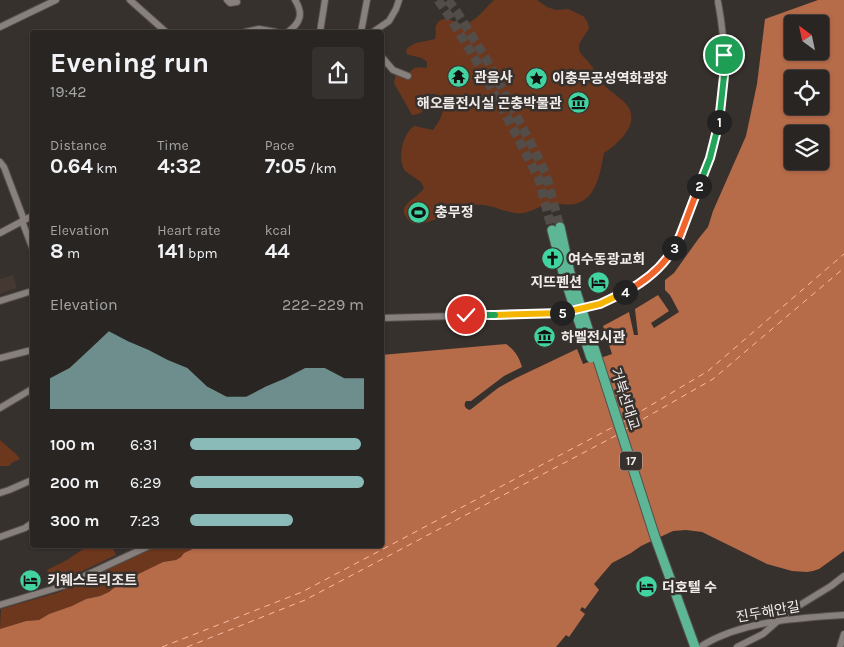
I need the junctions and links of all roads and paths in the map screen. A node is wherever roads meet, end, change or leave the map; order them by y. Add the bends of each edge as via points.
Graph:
1 (56, 0) edge
2 (130, 0) edge
3 (227, 0) edge
4 (295, 0) edge
5 (326, 0) edge
6 (367, 0) edge
7 (399, 0) edge
8 (237, 2) dead end
9 (718, 2) dead end
10 (0, 27) edge
11 (164, 30) edge
12 (290, 30) edge
13 (320, 30) edge
14 (361, 30) edge
15 (376, 30) edge
16 (384, 60) edge
17 (408, 76) dead end
18 (0, 162) edge
19 (30, 217) edge
20 (23, 221) junction
21 (556, 229) tunnel mouth
22 (0, 232) edge
23 (30, 240) edge
24 (567, 274) junction
25 (30, 292) edge
26 (0, 301) edge
27 (384, 318) edge
28 (30, 350) edge
29 (0, 358) edge
30 (30, 390) edge
31 (0, 408) edge
32 (30, 481) edge
33 (0, 492) edge
34 (30, 524) edge
35 (0, 537) edge
36 (145, 548) edge
37 (844, 576) edge
38 (0, 605) edge
39 (844, 615) edge
40 (778, 621) junction
41 (844, 634) edge
42 (689, 647) edge
43 (695, 647) edge
44 (700, 647) edge
45 (737, 647) edge
46 (840, 647) edge

1 - 10 street
2 - 11 street
3 - 8 street
4 - 12 street via 299,8 298,21
5 - 13 street
6 - 14 street
7 - 15 street via 389,21
9 - 27 street via 724,40 720,117 710,158 680,236 657,270 617,297 564,313
16 - 17 street via 393,70
18 - 20 street
19 - 20 street
20 - 22 street
20 - 23 street
21 - 24 main road, 17
24 - 42 main road, 거북선대교 / 17, bridge via 648,531
24 - 43 main road, 거북선대교 / 17, bridge
25 - 26 street
28 - 29 street
30 - 31 street
32 - 33 street
34 - 35 street
36 - 38 street via 63,586
37 - 40 street
39 - 40 street, 진두해안길
40 - 44 street, 진두해안길 via 729,632
40 - 45 street via 763,634
41 - 46 street

